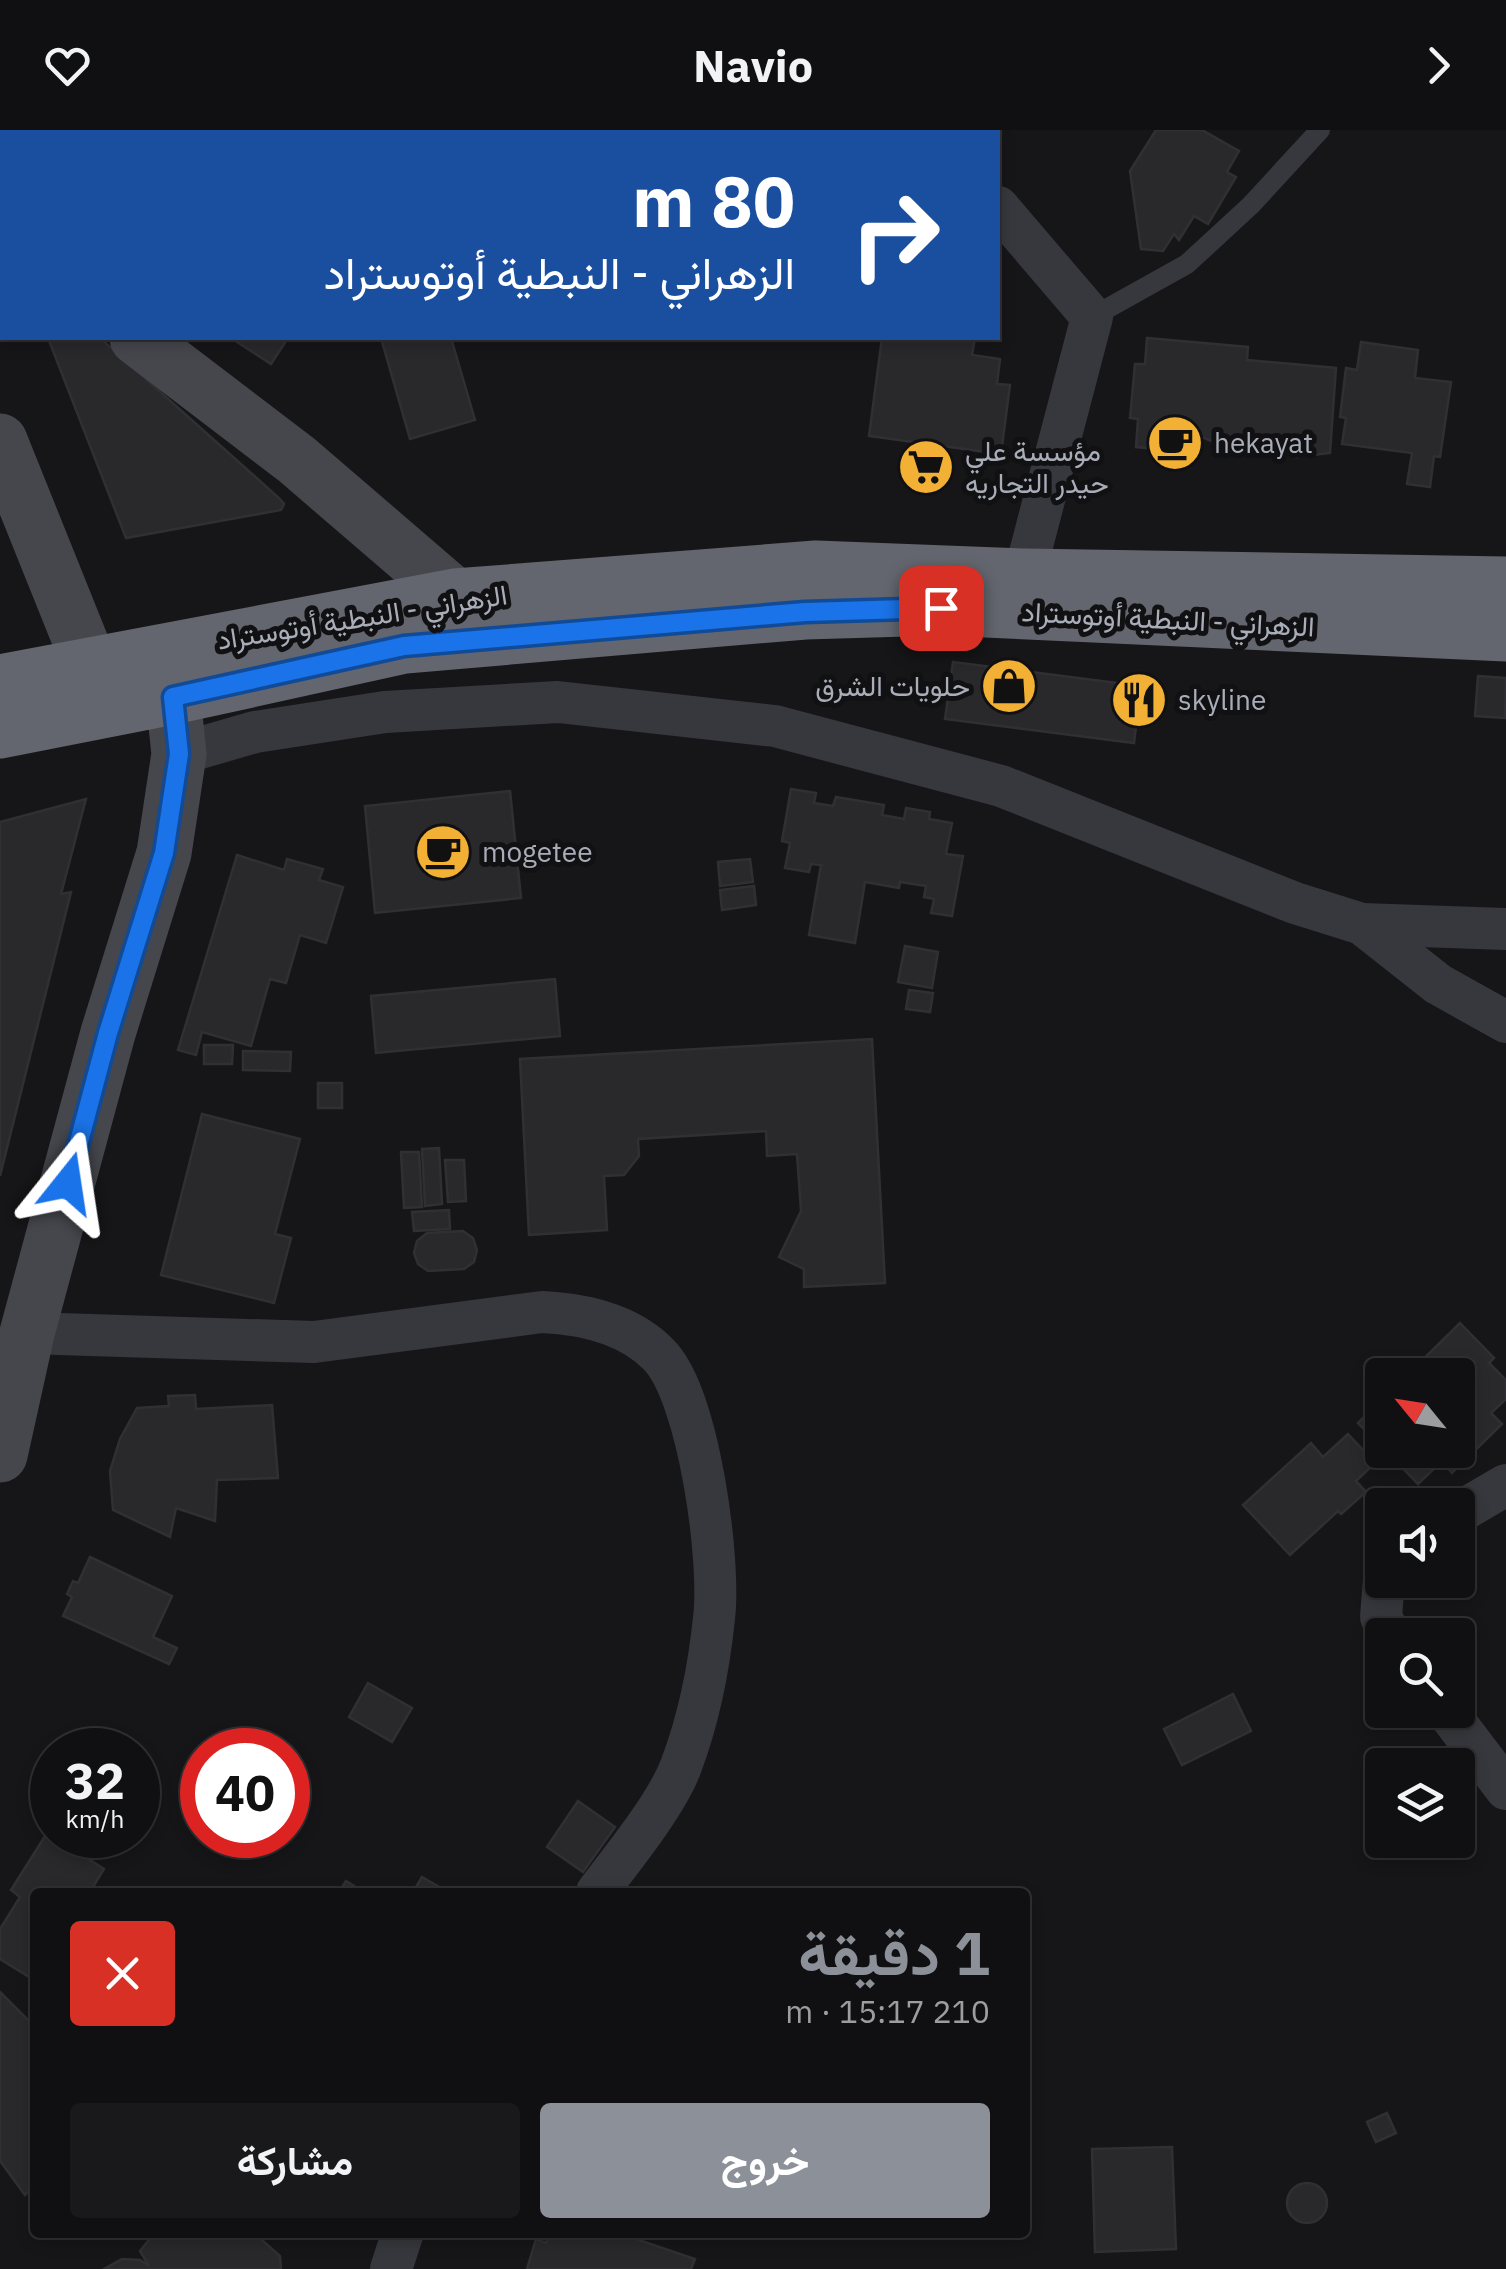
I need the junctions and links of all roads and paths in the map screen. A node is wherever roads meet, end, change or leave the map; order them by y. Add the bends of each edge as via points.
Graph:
1 (1320, 130) edge
2 (1000, 209) edge
3 (1092, 317) junction
4 (140, 340) edge
5 (0, 442) edge
6 (1024, 576) junction
7 (1506, 584) edge
8 (456, 596) junction
9 (1506, 634) edge
10 (90, 664) junction
11 (0, 682) edge
12 (173, 697) junction
13 (0, 731) edge
14 (179, 754) junction
15 (1362, 924) junction
16 (1506, 929) edge
17 (1506, 1022) edge
18 (27, 1333) junction
19 (0, 1455) edge
20 (1506, 1485) edge
21 (1475, 1503) edge
22 (1460, 1728) edge
23 (1506, 1789) edge
24 (600, 1888) edge
25 (400, 2238) edge
26 (390, 2269) edge

1 - 3 lane via 1187,264
2 - 3 street
3 - 6 street
4 - 8 street via 297,460
5 - 10 street
6 - 7 highway, الزهراني - النبطية أوتوستراد
6 - 8 highway, الزهراني - النبطية أوتوستراد via 816,568
8 - 10 highway, الزهراني - النبطية أوتوستراد
9 - 12 highway, الزهراني - النبطية أوتوستراد via 941,608 805,612 404,646
10 - 11 highway, الزهراني - النبطية أوتوستراد
12 - 13 highway, الزهراني - النبطية أوتوستراد
12 - 14 street
14 - 15 street via 254,732 385,712 558,702 776,726 1000,786
14 - 18 street via 164,853
15 - 16 street
15 - 17 street via 1438,984
18 - 19 street
18 - 24 street via 314,1342 542,1312 612,1326 660,1356 693,1429 710,1512 715,1616 680,1770
20 - 21 street
22 - 23 street
25 - 26 street

